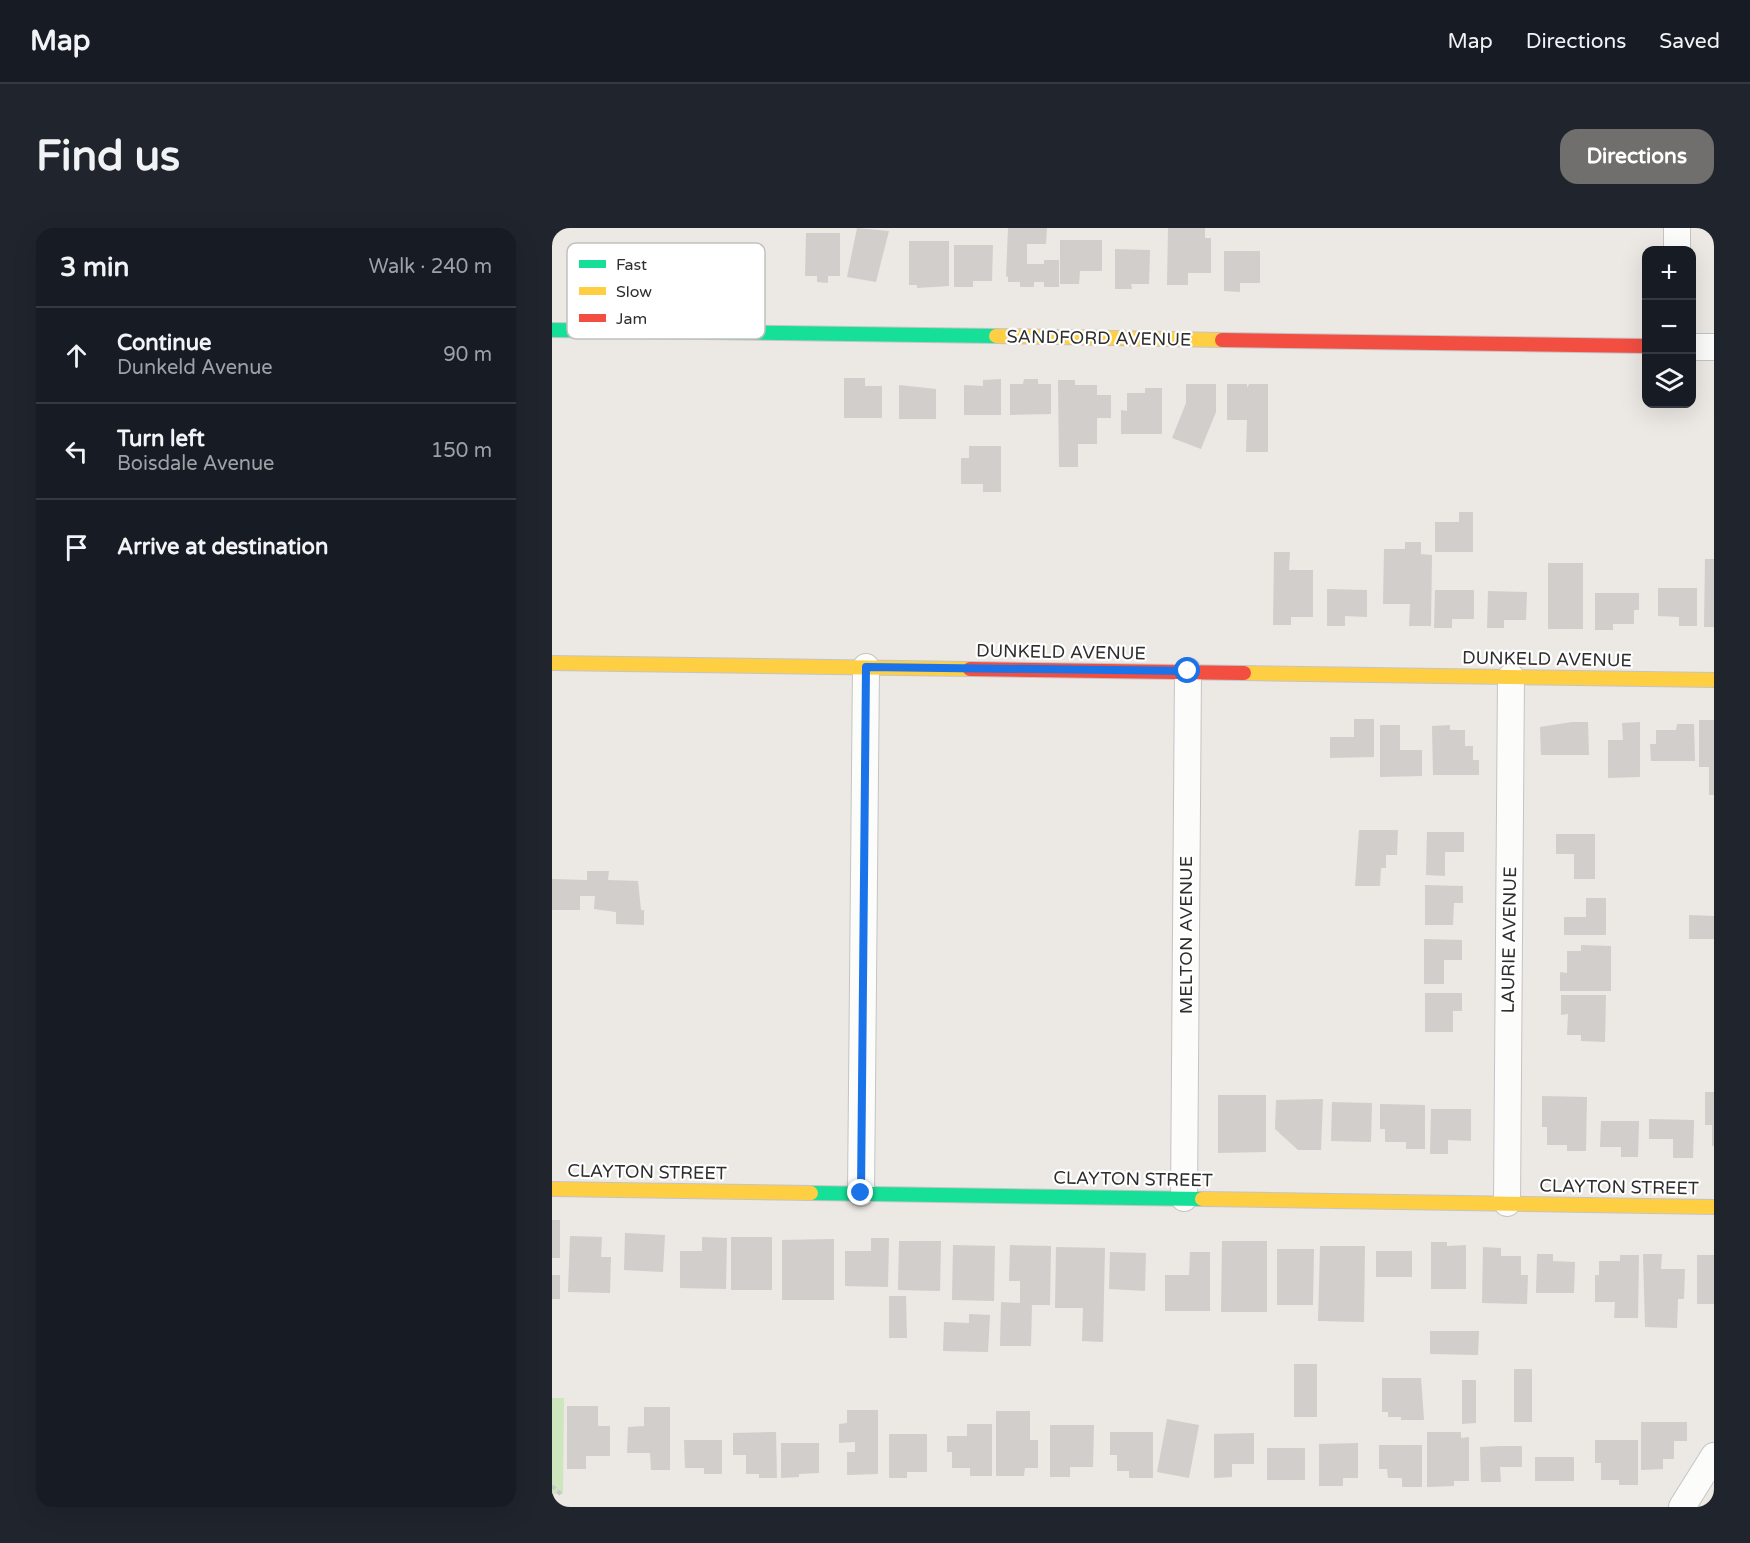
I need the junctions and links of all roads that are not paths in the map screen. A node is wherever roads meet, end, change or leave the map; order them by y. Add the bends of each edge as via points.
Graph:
1 (1677, 228) edge
2 (1677, 246) edge
3 (552, 330) edge
4 (567, 330) edge
5 (765, 333) edge
6 (1642, 346) edge
7 (1696, 347) edge
8 (1714, 347) edge
9 (552, 663) edge
10 (866, 667) junction
11 (1188, 671) junction
12 (1512, 677) junction
13 (1714, 680) edge
14 (552, 1189) edge
15 (861, 1193) junction
16 (1184, 1198) junction
17 (1507, 1203) junction
18 (1714, 1207) edge
19 (1714, 1456) edge
20 (1682, 1507) edge

1 - 2 street
3 - 4 street, SANDFORD AVENUE
5 - 6 street, SANDFORD AVENUE
7 - 8 street
9 - 10 street, DUNKELD AVENUE
10 - 11 street, DUNKELD AVENUE
10 - 15 street
11 - 12 street, DUNKELD AVENUE
11 - 16 street, MELTON AVENUE
12 - 13 street, DUNKELD AVENUE
12 - 17 street, LAURIE AVENUE
14 - 15 street, CLAYTON STREET
15 - 16 street, CLAYTON STREET
16 - 17 street, CLAYTON STREET
17 - 18 street, CLAYTON STREET
19 - 20 street

